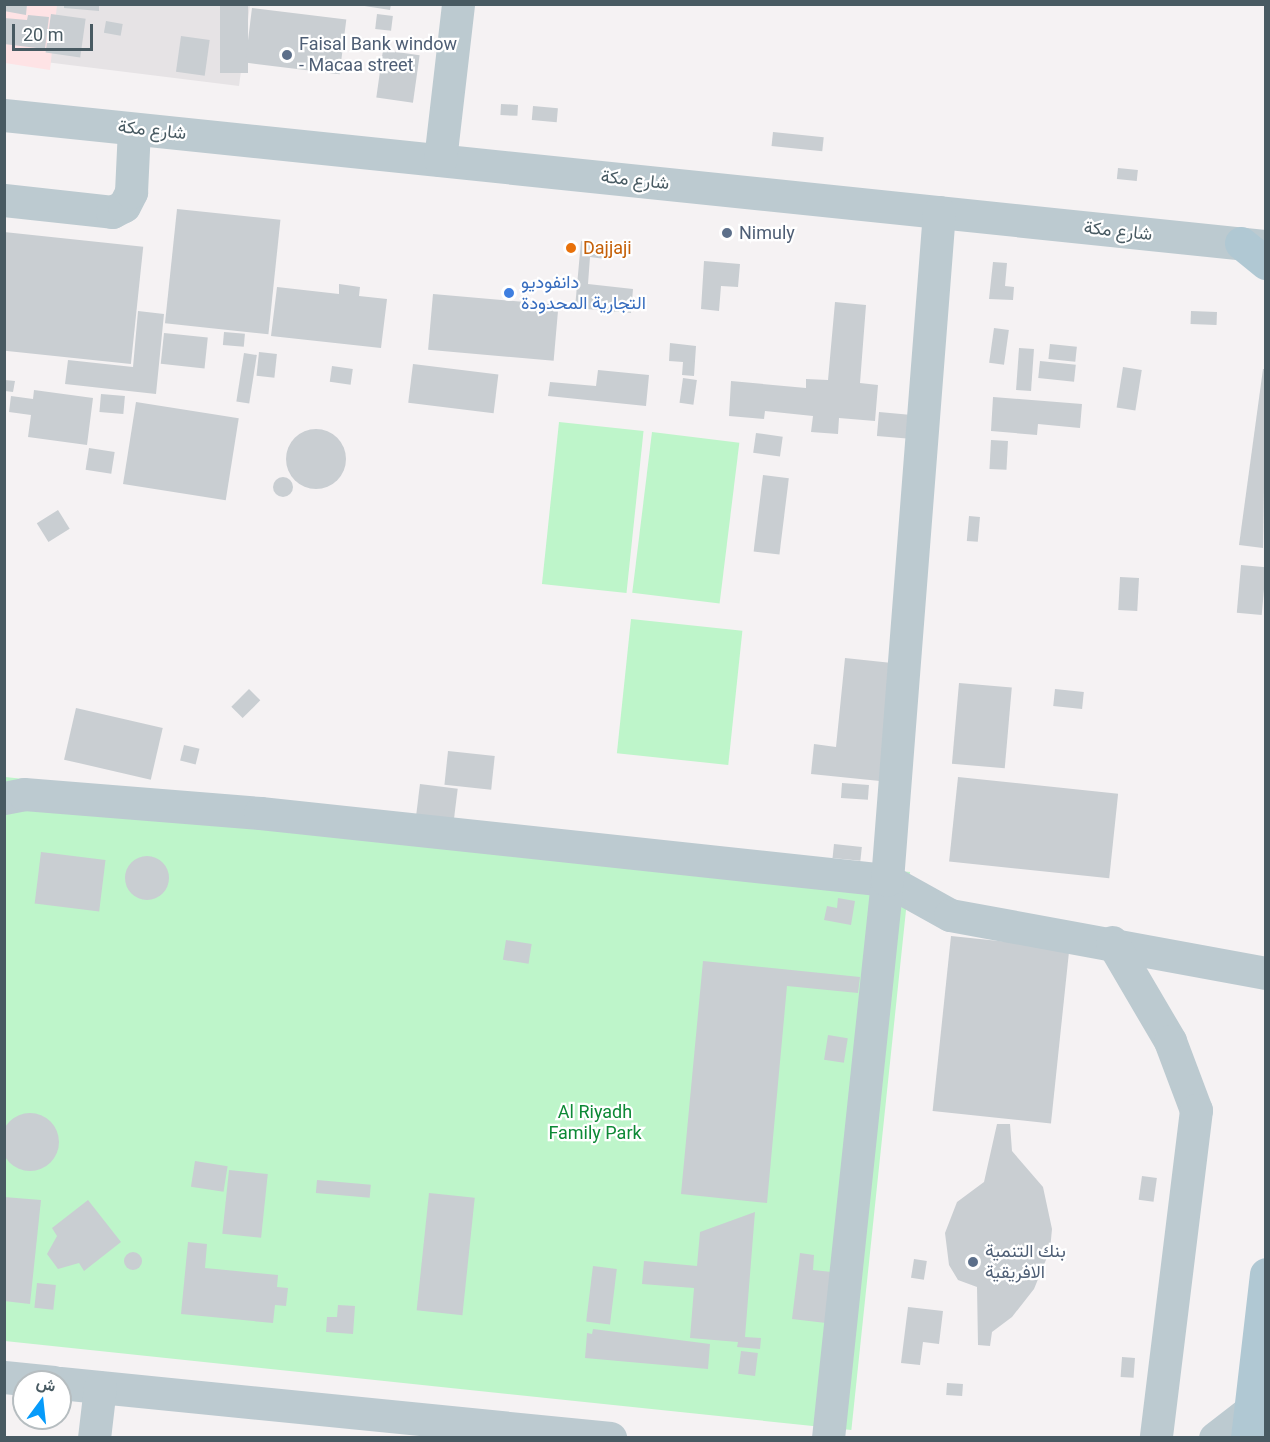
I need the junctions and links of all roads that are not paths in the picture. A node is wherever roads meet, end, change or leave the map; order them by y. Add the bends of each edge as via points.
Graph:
1 (458, 4) edge
2 (4, 115) edge
3 (134, 129) junction
4 (440, 160) junction
5 (4, 200) edge
6 (939, 212) junction
7 (1258, 251) edge
8 (4, 798) edge
9 (887, 880) junction
10 (1112, 942) junction
11 (1266, 973) edge
12 (1266, 1274) edge
13 (72, 1384) edge
14 (100, 1387) junction
15 (1249, 1424) edge
16 (542, 1434) edge
17 (94, 1437) edge
18 (610, 1437) edge
19 (828, 1437) edge
20 (1155, 1437) edge
21 (1215, 1437) edge

1 - 4 street
2 - 3 street, شارع مكة
3 - 4 street, شارع مكة
3 - 5 street via 131,192 118,209 112,212
4 - 6 street, شارع مكة
6 - 7 street, شارع مكة
6 - 9 street
8 - 9 street via 24,794 260,813
9 - 10 street via 950,915
9 - 19 street
10 - 11 street
10 - 20 street via 1170,1041 1196,1110
12 - 15 main road
13 - 14 street
14 - 16 street
14 - 17 street
15 - 21 street
16 - 18 street

